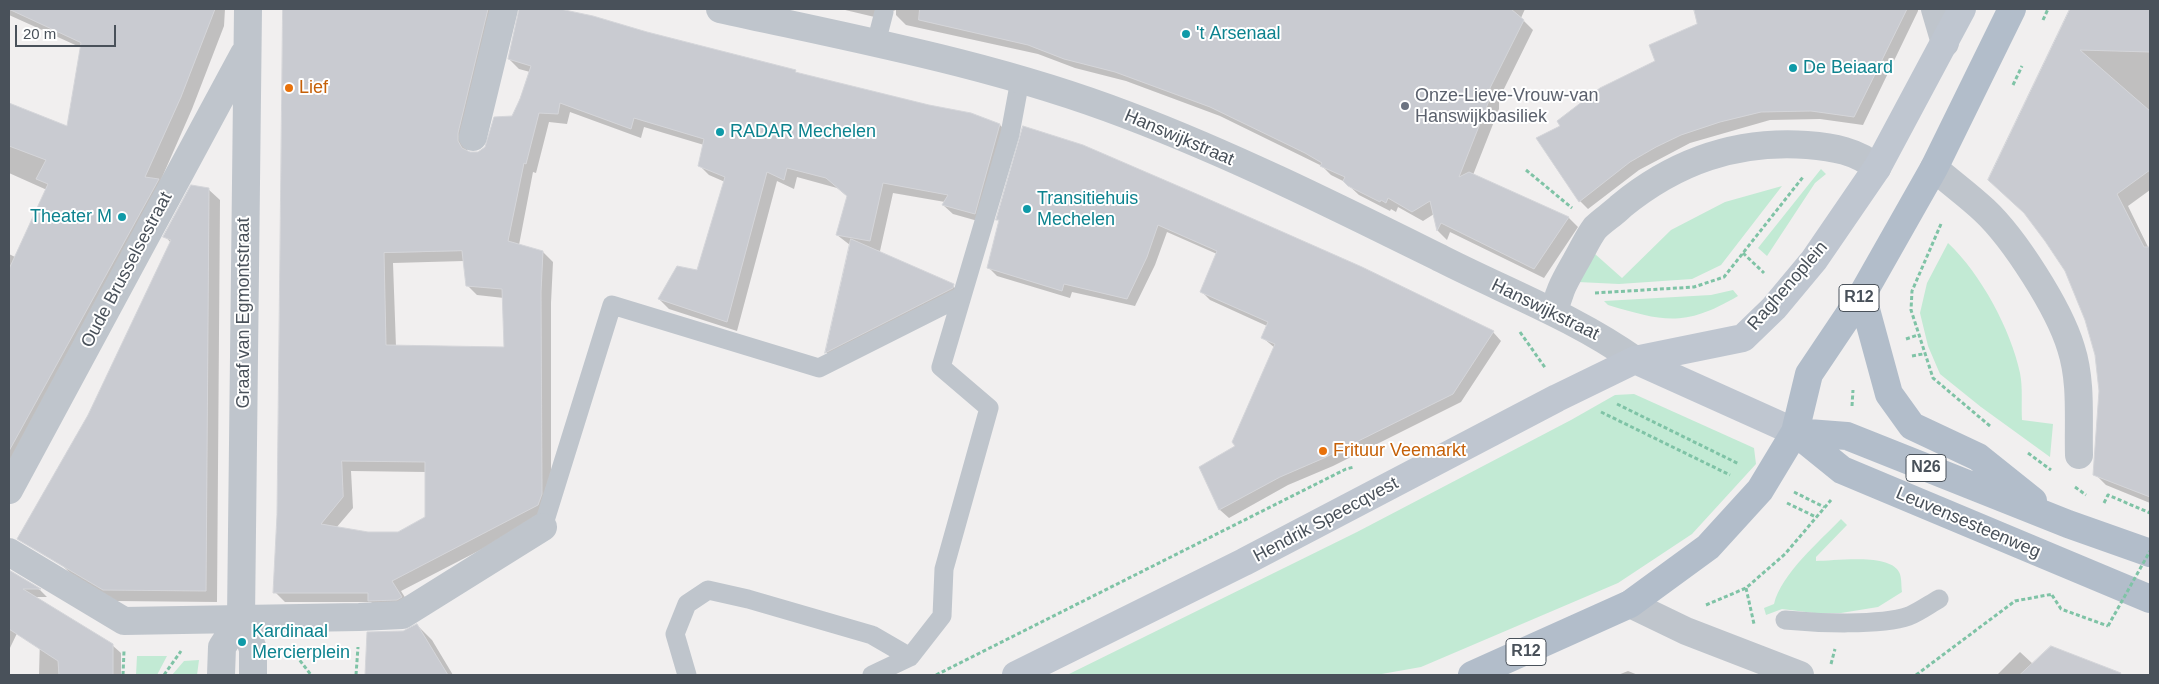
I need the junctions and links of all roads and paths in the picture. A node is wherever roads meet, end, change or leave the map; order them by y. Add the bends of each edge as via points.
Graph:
1 (248, 9) edge
2 (504, 9) edge
3 (720, 9) edge
4 (1936, 9) edge
5 (1962, 9) edge
6 (2012, 9) edge
7 (884, 12) dead end
8 (876, 43) junction
9 (1944, 43) junction
10 (246, 50) junction
11 (1020, 80) junction
12 (474, 137) dead end
13 (1826, 146) junction
14 (1877, 168) junction
15 (1934, 168) junction
16 (1526, 170) dead end
17 (1595, 229) junction
18 (1862, 295) junction
19 (962, 296) junction
20 (1556, 304) junction
21 (1923, 354) dead end
22 (1635, 360) junction
23 (1545, 369) dead end
24 (1537, 374) dead end
25 (1569, 392) junction
26 (1796, 432) junction
27 (1997, 432) dead end
28 (2020, 448) dead end
29 (2079, 455) dead end
30 (1355, 467) dead end
31 (2058, 475) dead end
32 (1764, 484) junction
33 (9, 490) edge
34 (2102, 508) dead end
35 (2150, 513) edge
36 (1816, 518) junction
37 (2053, 518) junction
38 (543, 526) joint
39 (9, 552) edge
40 (2150, 552) edge
41 (1746, 588) dead end
42 (1939, 599) dead end
43 (2150, 599) edge
44 (1630, 604) junction
45 (242, 618) junction
46 (1785, 620) dead end
47 (1835, 649) dead end
48 (910, 657) junction
49 (1830, 666) dead end
50 (221, 675) edge
51 (253, 675) edge
52 (686, 675) edge
53 (872, 675) edge
54 (936, 675) edge
55 (1016, 675) edge
56 (1472, 675) edge
57 (1800, 675) edge
58 (1916, 675) edge

1 - 10 street, Graaf van Egmontstraat
2 - 12 street
3 - 8 street, Hanswijkstraat
4 - 9 street
5 - 9 street, Raghenoplein
6 - 15 main road, R12
7 - 8 lane
8 - 11 street, Hanswijkstraat
9 - 14 street, Raghenoplein
10 - 33 street, Oude Brusselsestraat
10 - 45 street, Graaf van Egmontstraat
11 - 19 lane via 1010,134
11 - 20 street, Hanswijkstraat via 1127,115 1297,187 1500,288
13 - 14 street via 1864,157
13 - 17 street via 1776,143 1743,146 1712,154 1640,191
13 - 20 path via 1724,276 1694,287
14 - 22 street, Raghenoplein via 1814,260 1774,308 1743,338
15 - 18 main road, R12
15 - 29 street via 1985,211 2020,254 2043,291 2071,348 2078,389
16 - 17 path
17 - 20 street
18 - 26 main road, R12 via 1809,374
18 - 37 main road via 1888,394 1912,426 1978,457
19 - 38 lane via 819,368 612,305
19 - 48 lane via 941,367 989,408 944,569 942,616
20 - 22 street, Hanswijkstraat
21 - 27 path via 1932,378
22 - 25 street, Hendrik Speecqvest
22 - 26 street, Leuvensesteenweg / N26
23 - 24 path
25 - 32 path
25 - 32 path via 1602,412
25 - 55 street, Hendrik Speecqvest via 1244,562
26 - 32 main road, R12
26 - 37 main road, Leuvensesteenweg / N26 via 1847,436
26 - 43 main road, Leuvensesteenweg / N26 via 1842,470
28 - 31 path
30 - 54 path via 1162,560
32 - 36 path
32 - 36 path via 1824,507
32 - 44 main road, R12 via 1708,547
34 - 35 path via 2108,495
36 - 41 path via 1785,554
37 - 40 main road, Leuvensesteenweg / N26
38 - 45 street via 402,615
39 - 45 street via 124,621
40 - 58 path, bridge via 2108,626 2061,610 2052,594 2015,600
42 - 46 lane via 1908,616 1869,622
44 - 56 main road, R12
44 - 57 street via 1686,631
45 - 50 street via 222,647
45 - 51 street via 253,649
47 - 49 path
48 - 52 lane via 872,635 708,590 687,604 675,634
48 - 53 lane

